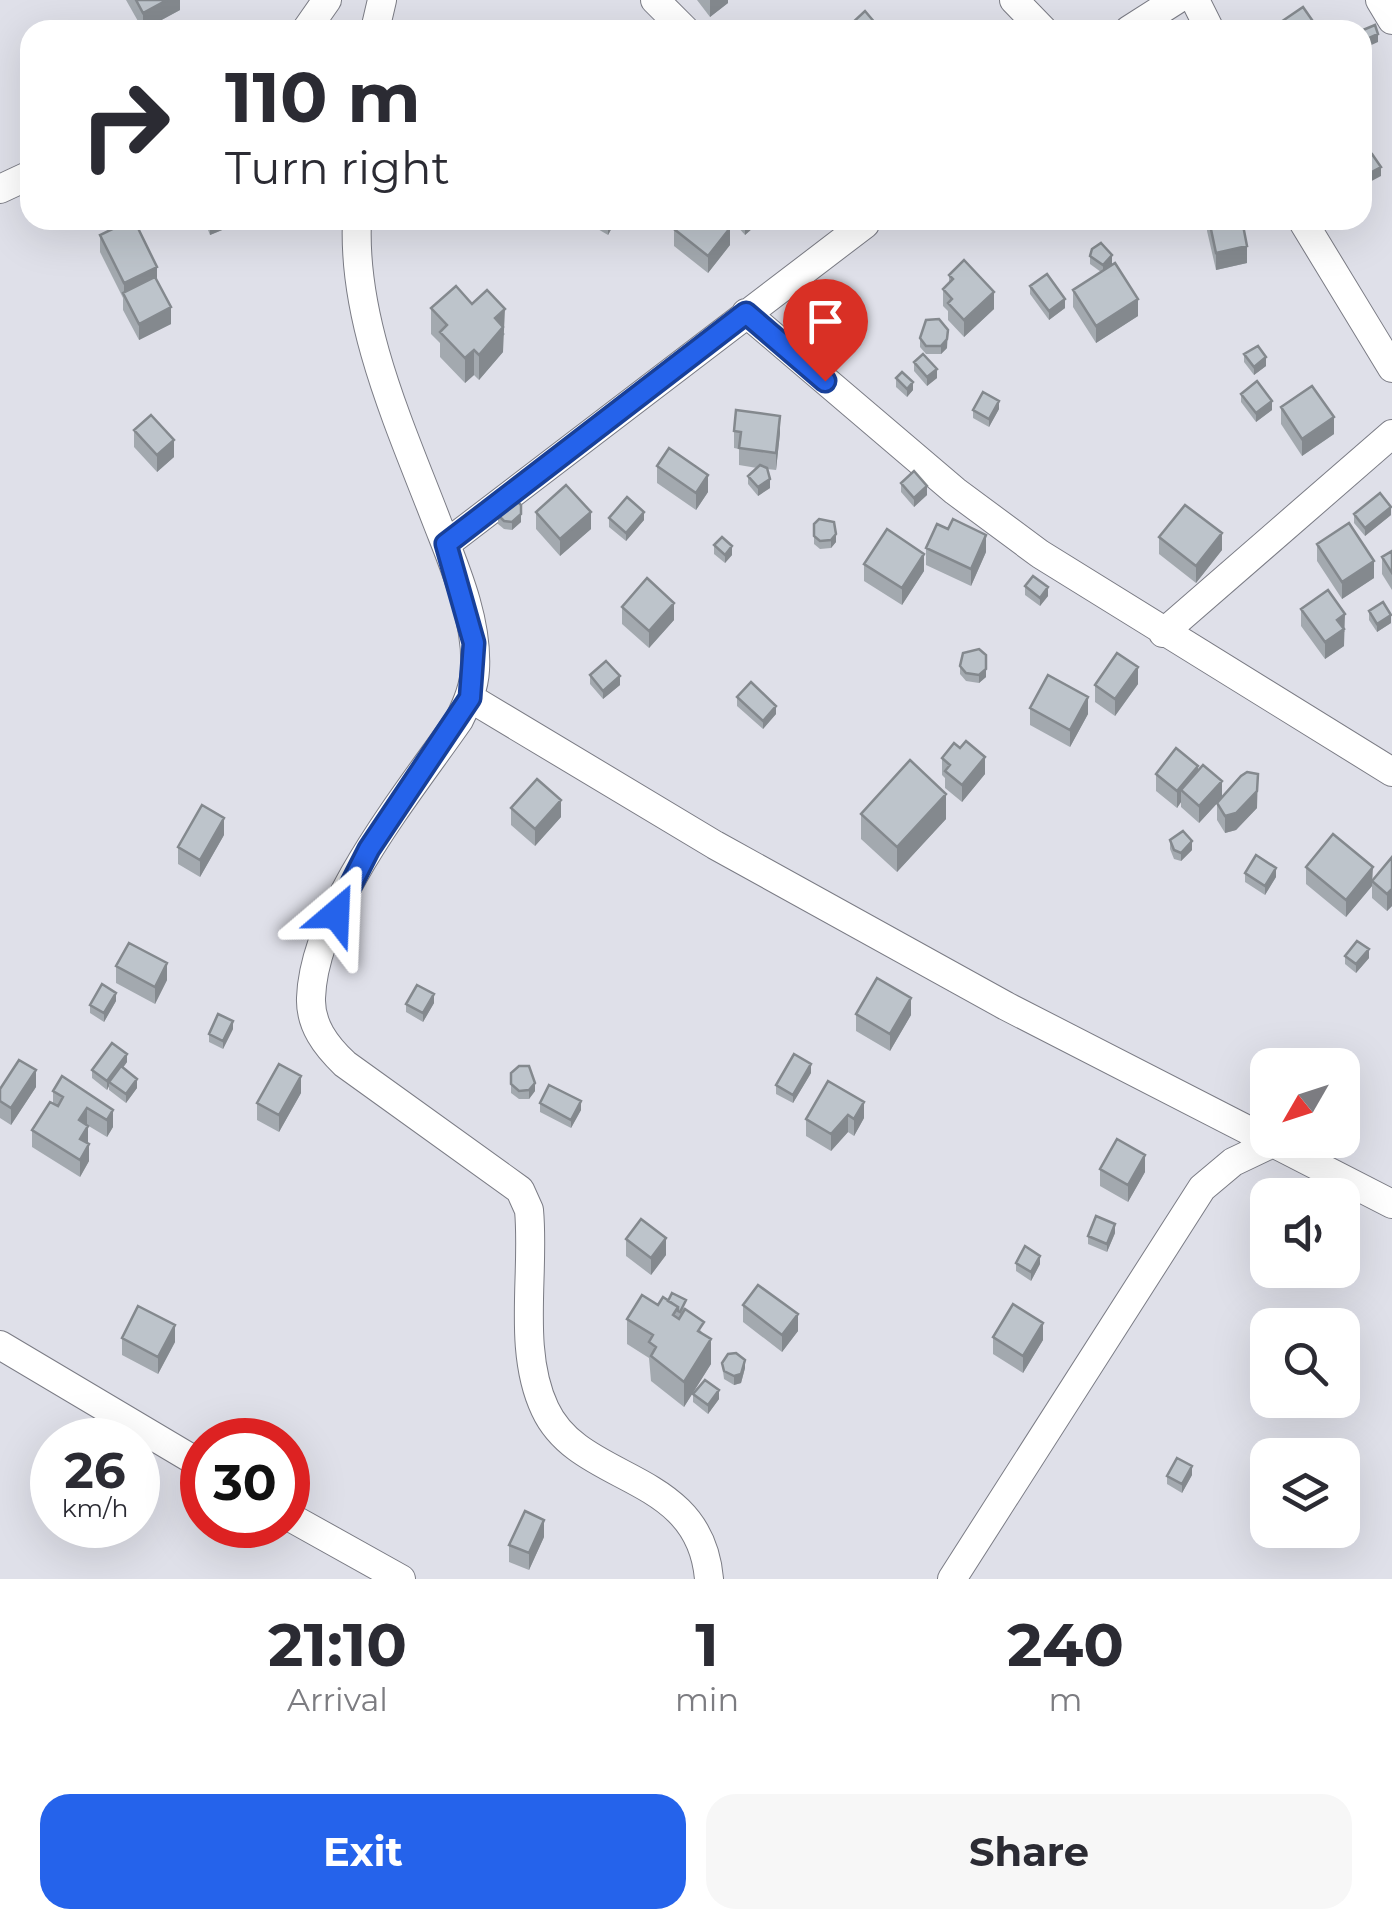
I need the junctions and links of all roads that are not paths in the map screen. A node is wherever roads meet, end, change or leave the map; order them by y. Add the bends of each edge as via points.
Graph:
1 (655, 0) edge
2 (1014, 0) edge
3 (1176, 0) edge
4 (1380, 0) edge
5 (675, 20) edge
6 (1033, 20) edge
7 (1144, 20) edge
8 (1392, 20) edge
9 (357, 230) edge
10 (853, 230) edge
11 (1308, 230) edge
12 (746, 313) junction
13 (1392, 368) edge
14 (1392, 434) edge
15 (446, 544) junction
16 (1163, 634) junction
17 (470, 698) junction
18 (1392, 772) edge
19 (1250, 1133) edge
20 (1250, 1154) edge
21 (1299, 1158) edge
22 (1392, 1204) edge
23 (0, 1345) edge
24 (180, 1452) edge
25 (310, 1528) edge
26 (401, 1579) edge
27 (709, 1579) edge
28 (952, 1579) edge

1 - 5 street
2 - 6 street
3 - 7 street
4 - 8 street
9 - 15 street via 368,318
10 - 12 street
11 - 13 street
12 - 15 street
12 - 16 street via 955,491
14 - 16 street
15 - 17 street via 474,643
16 - 18 street
17 - 19 street via 732,854
17 - 27 street via 345,894 315,971 314,1020 344,1064 520,1190 529,1210 536,1388 546,1413 565,1436 676,1508 706,1552
20 - 28 street via 1202,1188
21 - 22 street
23 - 24 street
25 - 26 street

